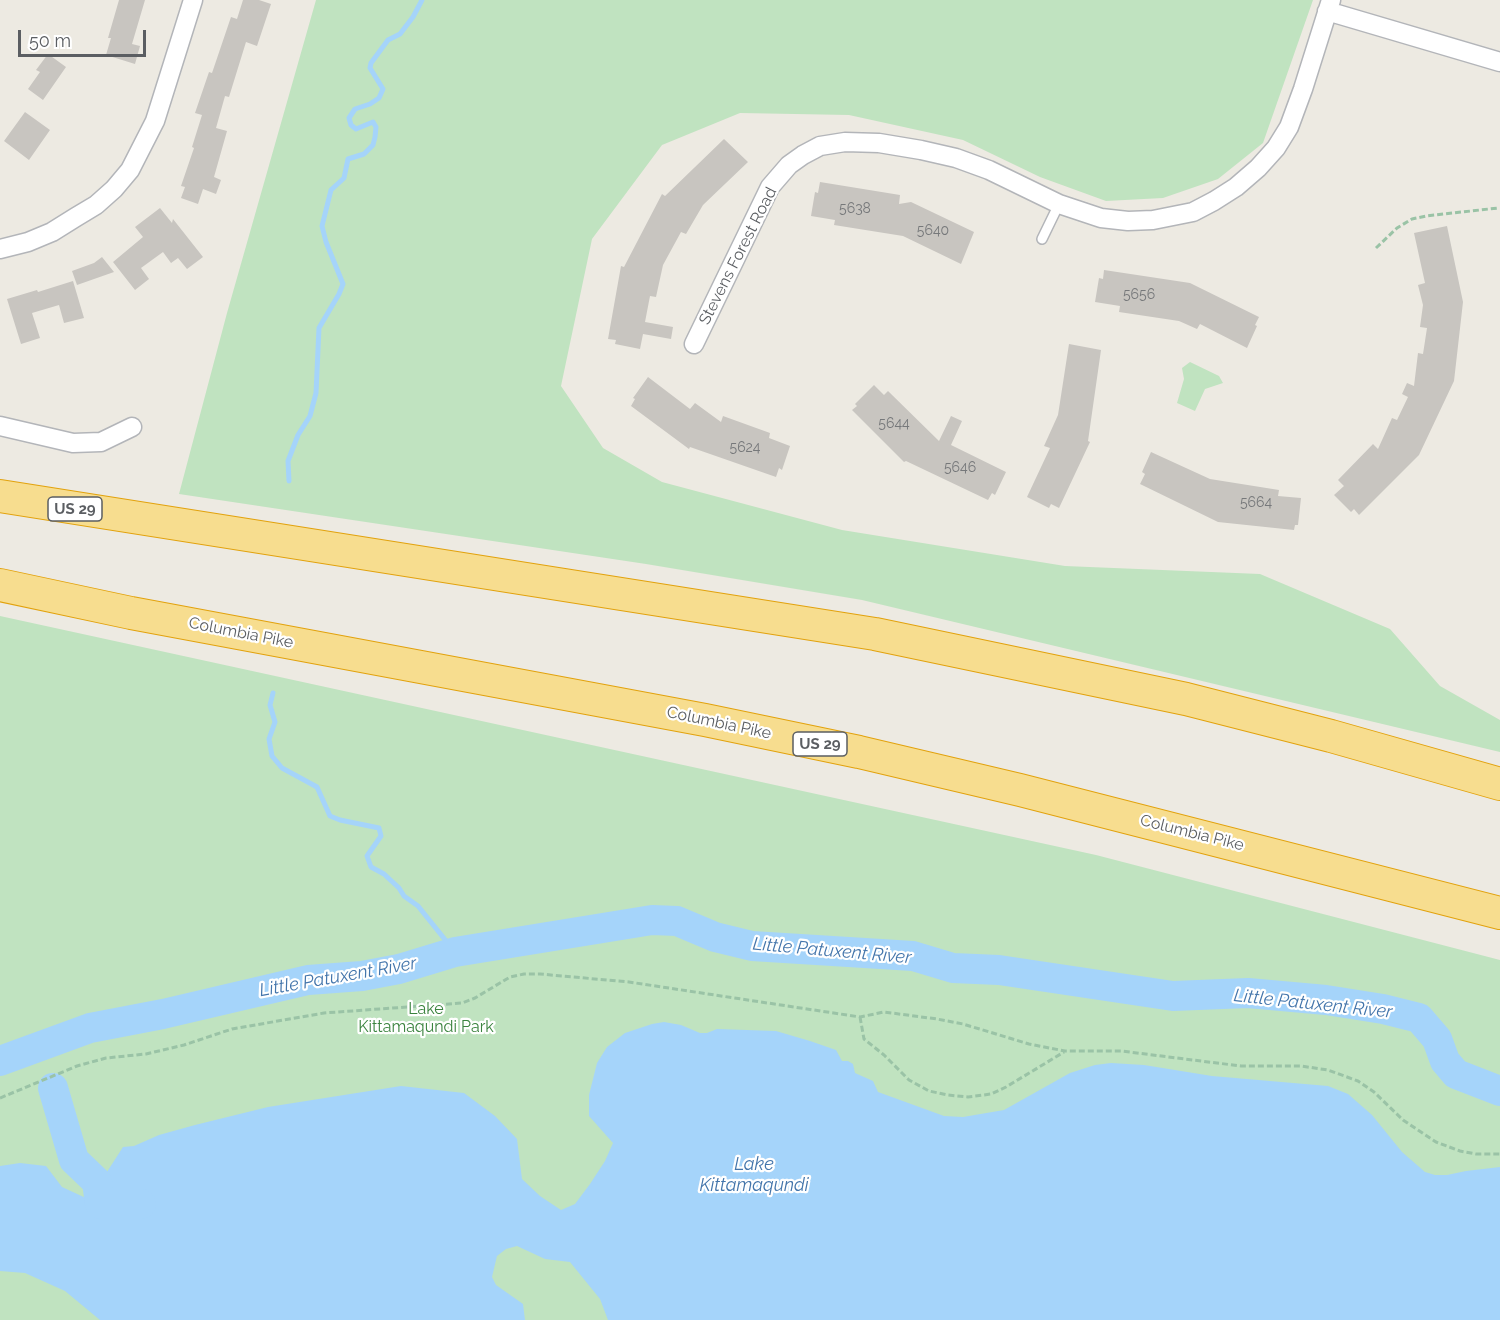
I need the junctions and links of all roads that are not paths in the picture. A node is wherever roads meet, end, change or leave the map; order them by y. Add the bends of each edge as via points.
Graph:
1 (193, 0) edge
2 (1329, 6) edge
3 (1500, 62) edge
4 (1059, 204) junction
5 (1042, 239) dead end
6 (0, 249) edge
7 (694, 344) dead end
8 (0, 426) edge
9 (132, 427) dead end
10 (0, 496) edge
11 (0, 585) edge
12 (1500, 784) edge
13 (1500, 913) edge

1 - 6 street via 155,121 130,170 96,205 28,242
2 - 3 street, Stevens Forest Road
2 - 4 street, Stevens Forest Road via 1289,127 1276,148 1236,187 1193,212 1153,220 1101,218
4 - 5 lane
4 - 7 street, Stevens Forest Road via 1000,174 956,158 879,143 820,146 789,165 770,187
8 - 9 street via 73,442 101,442
10 - 12 highway, US 29 via 875,634 1185,699
11 - 13 highway, Columbia Pike / US 29 via 859,752 1031,792

